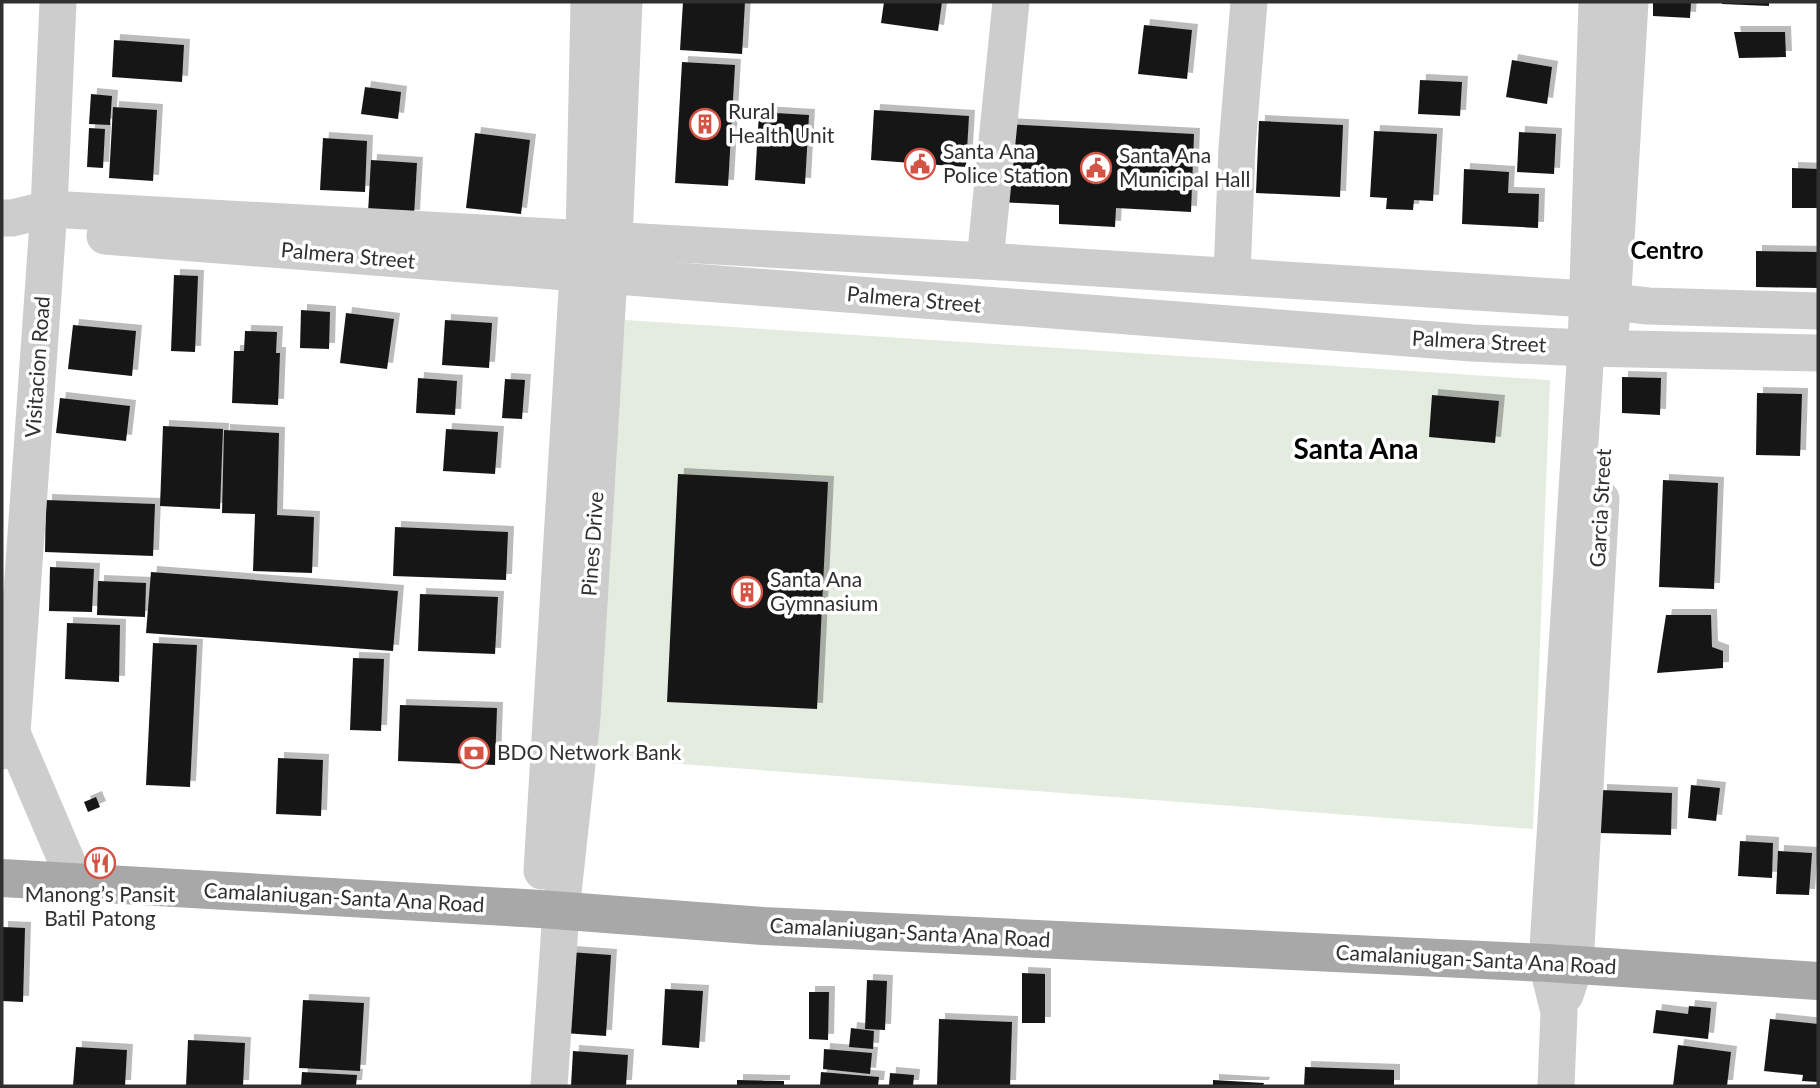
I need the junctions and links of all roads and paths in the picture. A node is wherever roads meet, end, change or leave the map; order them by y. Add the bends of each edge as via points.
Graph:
1 (58, 2) edge
2 (589, 2) edge
3 (624, 2) edge
4 (1011, 2) edge
5 (1249, 2) edge
6 (1597, 2) edge
7 (1630, 2) edge
8 (7, 218) edge
9 (48, 220) junction
10 (596, 257) junction
11 (985, 261) junction
12 (1112, 269) junction
13 (1232, 276) junction
14 (1600, 300) junction
15 (1818, 311) edge
16 (1107, 315) junction
17 (1597, 348) junction
18 (1818, 353) edge
19 (7, 742) edge
20 (2, 878) edge
21 (76, 883) junction
22 (550, 910) junction
23 (1561, 964) junction
24 (1818, 981) edge
25 (525, 1086) edge
26 (550, 1086) edge
27 (1556, 1086) edge

1 - 9 street, Visitacion Road
2 - 10 street, Pines Drive
3 - 10 street, Pines Drive
4 - 11 street
5 - 13 street
6 - 14 street, Garcia Street
7 - 14 street, Garcia Street
8 - 9 street, Palmera Street
9 - 10 street, Palmera Street
9 - 19 street, Visitacion Road
10 - 11 street, Palmera Street
10 - 16 street, Palmera Street
10 - 22 street, Pines Drive via 582,718
11 - 12 street, Palmera Street
12 - 13 street, Palmera Street
12 - 16 street
13 - 14 street, Palmera Street
14 - 15 street, Palmera Street via 1648,306
14 - 17 street, Garcia Street
16 - 17 street, Palmera Street
17 - 18 street, Palmera Street
17 - 23 street, Garcia Street
19 - 21 street, Visitacion Road
20 - 21 main road, Camalaniugan-Santa Ana Road
21 - 22 main road, Camalaniugan-Santa Ana Road
22 - 23 main road, Camalaniugan-Santa Ana Road via 763,926
22 - 25 street, Pines Drive
22 - 26 street, Pines Drive
23 - 24 main road, Camalaniugan-Santa Ana Road
23 - 27 street, Garcia Street

